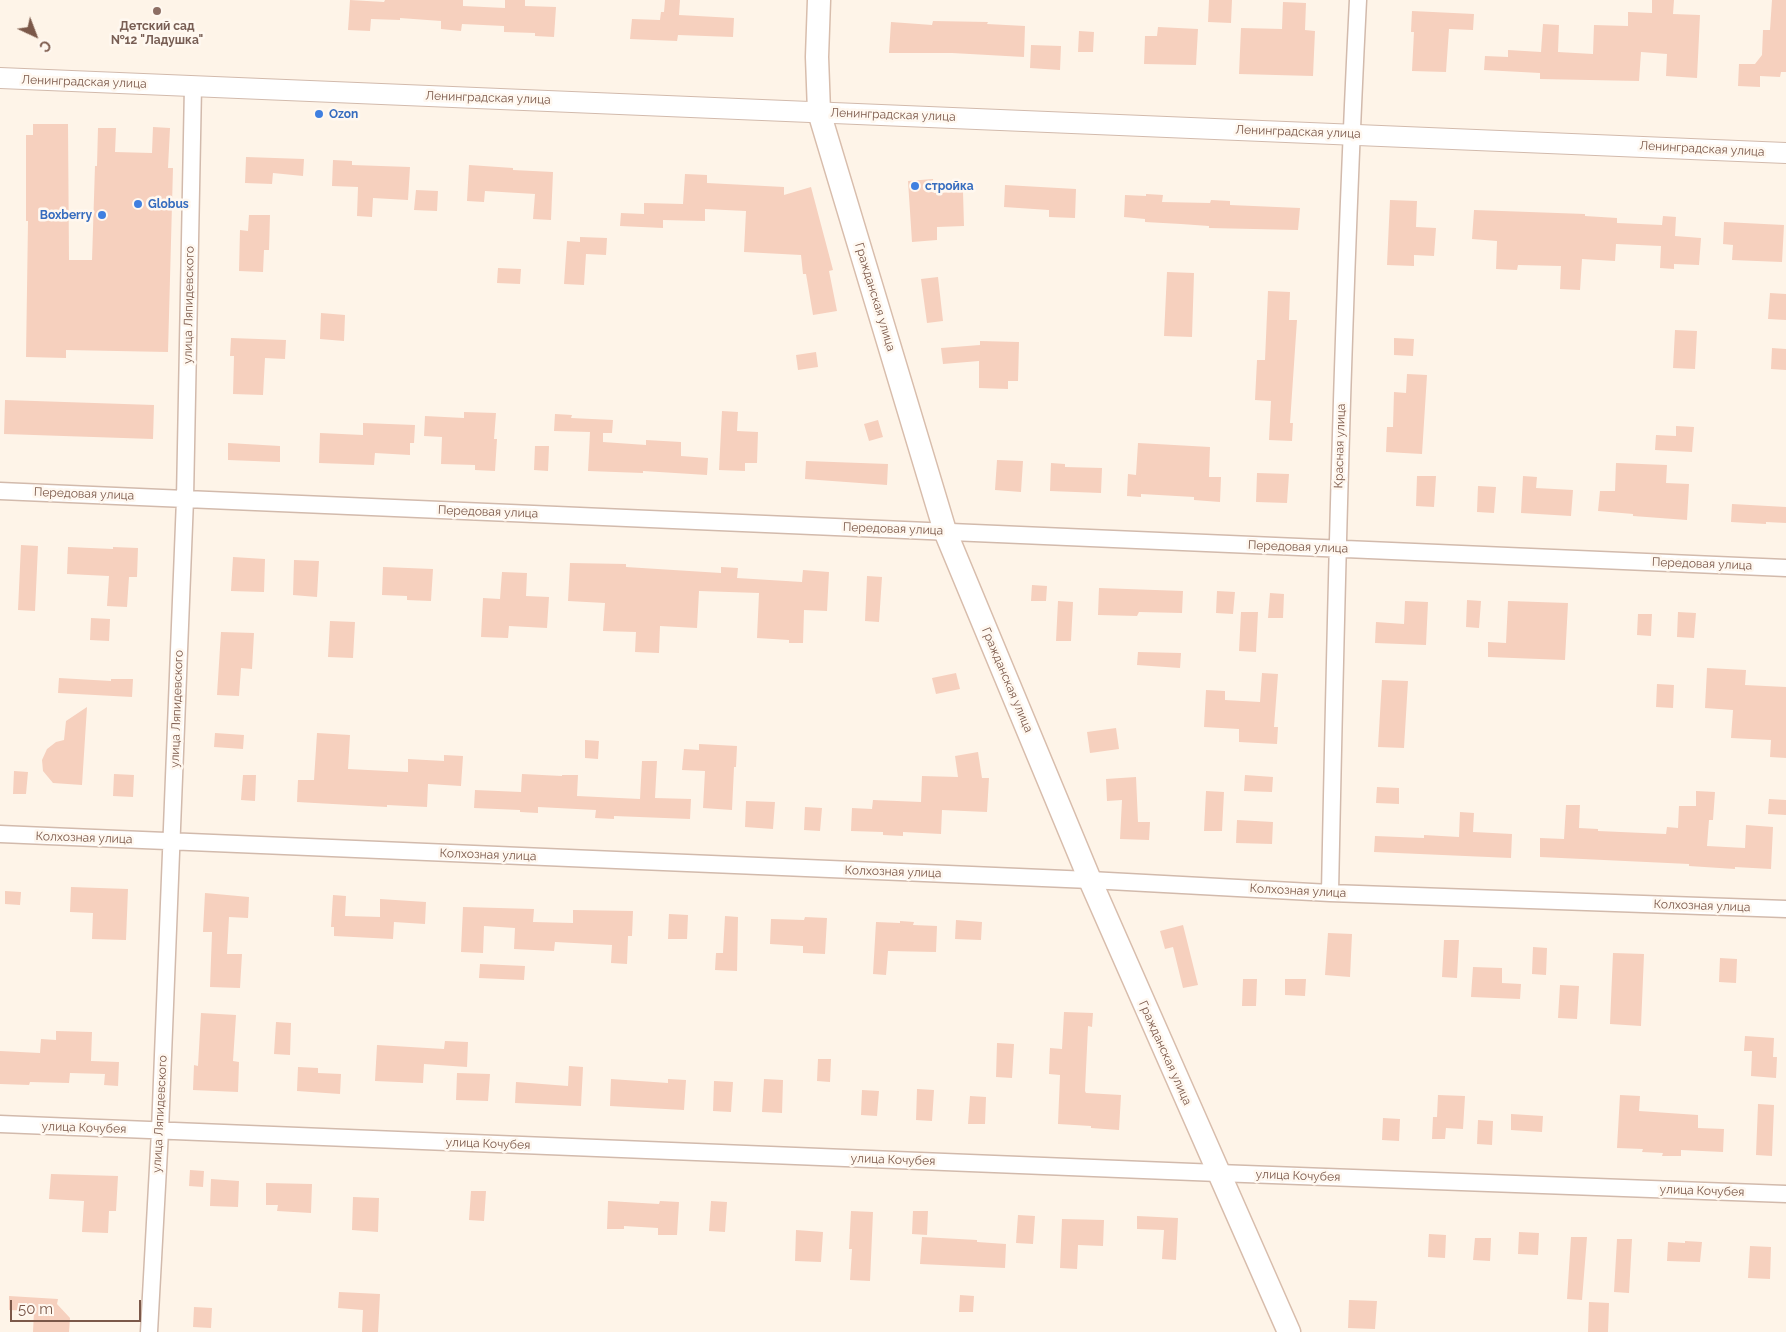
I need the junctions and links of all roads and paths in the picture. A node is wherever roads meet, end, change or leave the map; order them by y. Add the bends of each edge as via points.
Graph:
1 (818, 0) edge
2 (1358, 0) edge
3 (0, 78) edge
4 (193, 86) junction
5 (819, 112) junction
6 (1351, 134) junction
7 (1786, 153) edge
8 (0, 491) edge
9 (184, 499) junction
10 (945, 532) junction
11 (1337, 548) junction
12 (1786, 568) edge
13 (0, 834) edge
14 (172, 841) junction
15 (1090, 880) junction
16 (1330, 893) junction
17 (1786, 909) edge
18 (0, 1124) edge
19 (160, 1131) junction
20 (1218, 1173) junction
21 (1786, 1194) edge
22 (148, 1332) edge
23 (1289, 1332) edge

1 - 5 main road, Гражданская улица
2 - 6 street, Красная улица
3 - 4 street, Ленинградская улица
4 - 5 street, Ленинградская улица
4 - 9 street, улица Ляпидевского
5 - 6 street, Ленинградская улица
5 - 10 main road, Гражданская улица
6 - 7 street, Ленинградская улица
6 - 11 street, Красная улица
8 - 9 street, Передовая улица
9 - 10 street, Передовая улица
9 - 14 street, улица Ляпидевского
10 - 11 street, Передовая улица
10 - 15 main road, Гражданская улица
11 - 12 street, Передовая улица
11 - 16 street, Красная улица
13 - 14 street, Колхозная улица
14 - 15 street, Колхозная улица
14 - 19 street, улица Ляпидевского
15 - 16 street, Колхозная улица
15 - 20 main road, Гражданская улица
16 - 17 street, Колхозная улица
18 - 19 street, улица Кочубея
19 - 20 street, улица Кочубея
19 - 22 street, улица Ляпидевского
20 - 21 street, улица Кочубея
20 - 23 main road, Гражданская улица

